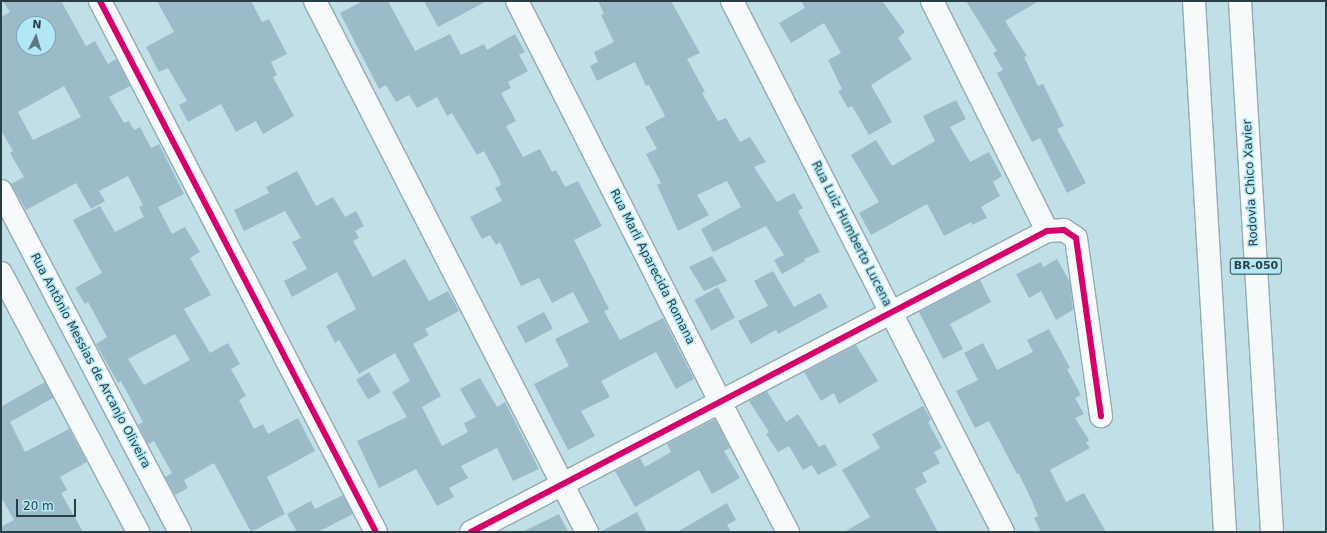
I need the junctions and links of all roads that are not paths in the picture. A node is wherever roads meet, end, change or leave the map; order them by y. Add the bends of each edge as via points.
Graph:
1 (100, 1) edge
2 (315, 1) edge
3 (517, 1) edge
4 (732, 1) edge
5 (932, 1) edge
6 (1194, 1) edge
7 (1240, 1) edge
8 (1, 190) edge
9 (1047, 231) junction
10 (1, 273) edge
11 (891, 312) junction
12 (720, 402) junction
13 (1101, 416) dead end
14 (562, 484) junction
15 (138, 532) edge
16 (180, 532) edge
17 (376, 532) edge
18 (471, 532) edge
19 (587, 532) edge
20 (788, 532) edge
21 (1003, 532) edge
22 (1224, 532) edge
23 (1272, 532) edge

1 - 17 main road
2 - 14 main road
3 - 12 main road, Rua Marli Aparecida Romana
4 - 11 main road, Rua Luiz Humberto Lucena
5 - 9 main road
6 - 22 main road
7 - 23 main road, Rodovia Chico Xavier / BR-050
8 - 16 main road, Rua Antônio Messias de Arcanjo Oliveira
9 - 11 main road
9 - 13 main road via 1064,230 1076,238
10 - 15 main road
11 - 12 main road
11 - 21 main road, Rua Luiz Humberto Lucena
12 - 14 main road
12 - 20 main road, Rua Marli Aparecida Romana
14 - 18 main road
14 - 19 main road

